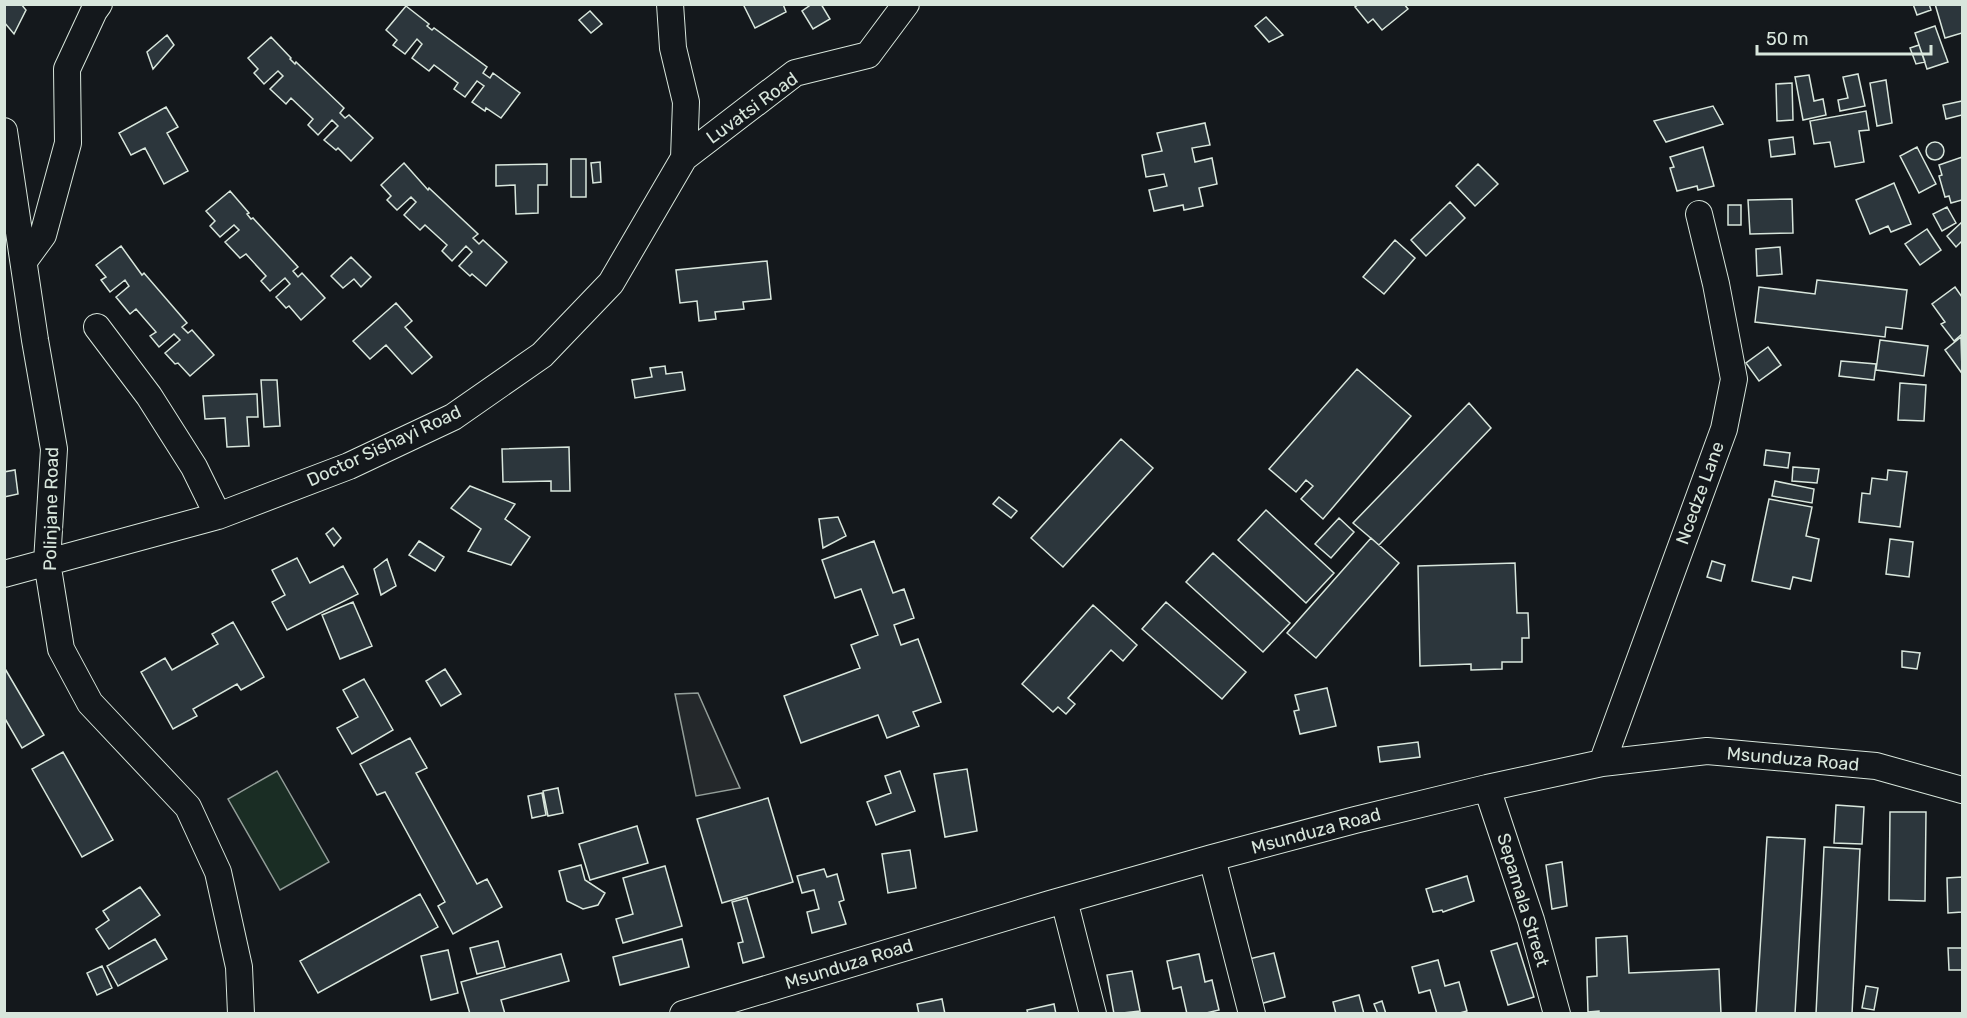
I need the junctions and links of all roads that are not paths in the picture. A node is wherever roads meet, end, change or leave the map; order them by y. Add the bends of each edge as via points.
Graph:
1 (99, 4) edge
2 (670, 4) edge
3 (906, 4) edge
4 (4, 131) edge
5 (684, 158) junction
6 (1699, 214) dead end
7 (24, 261) junction
8 (97, 327) dead end
9 (218, 516) junction
10 (47, 562) junction
11 (4, 574) edge
12 (1602, 763) junction
13 (1487, 788) junction
14 (1962, 790) edge
15 (1212, 858) junction
16 (1064, 900) junction
17 (241, 1014) edge
18 (683, 1014) edge
19 (1093, 1014) edge
20 (1252, 1014) edge
21 (1557, 1014) edge

1 - 7 street via 67,69 68,143 43,235
2 - 5 street, Doctor Sishayi Road via 673,48 686,102
3 - 5 street, Luvatsi Road via 868,55 795,73
4 - 7 street, Polinjane Road
5 - 9 street, Doctor Sishayi Road via 611,283 542,355 453,417 349,466
6 - 12 street, Ncedze Lane via 1734,379 1724,429
7 - 10 street, Polinjane Road via 54,449
8 - 9 street via 149,396 194,467
9 - 10 street, Doctor Sishayi Road
10 - 11 street, Doctor Sishayi Road
10 - 17 street, Polinjane Road via 61,649 90,703 188,807 218,872 239,967
12 - 13 street, Msunduza Road
12 - 14 street, Msunduza Road via 1707,751 1876,766
13 - 15 street, Msunduza Road
13 - 21 street, Sepamala Street
15 - 16 street, Msunduza Road
15 - 20 street
16 - 18 street, Msunduza Road
16 - 19 street

